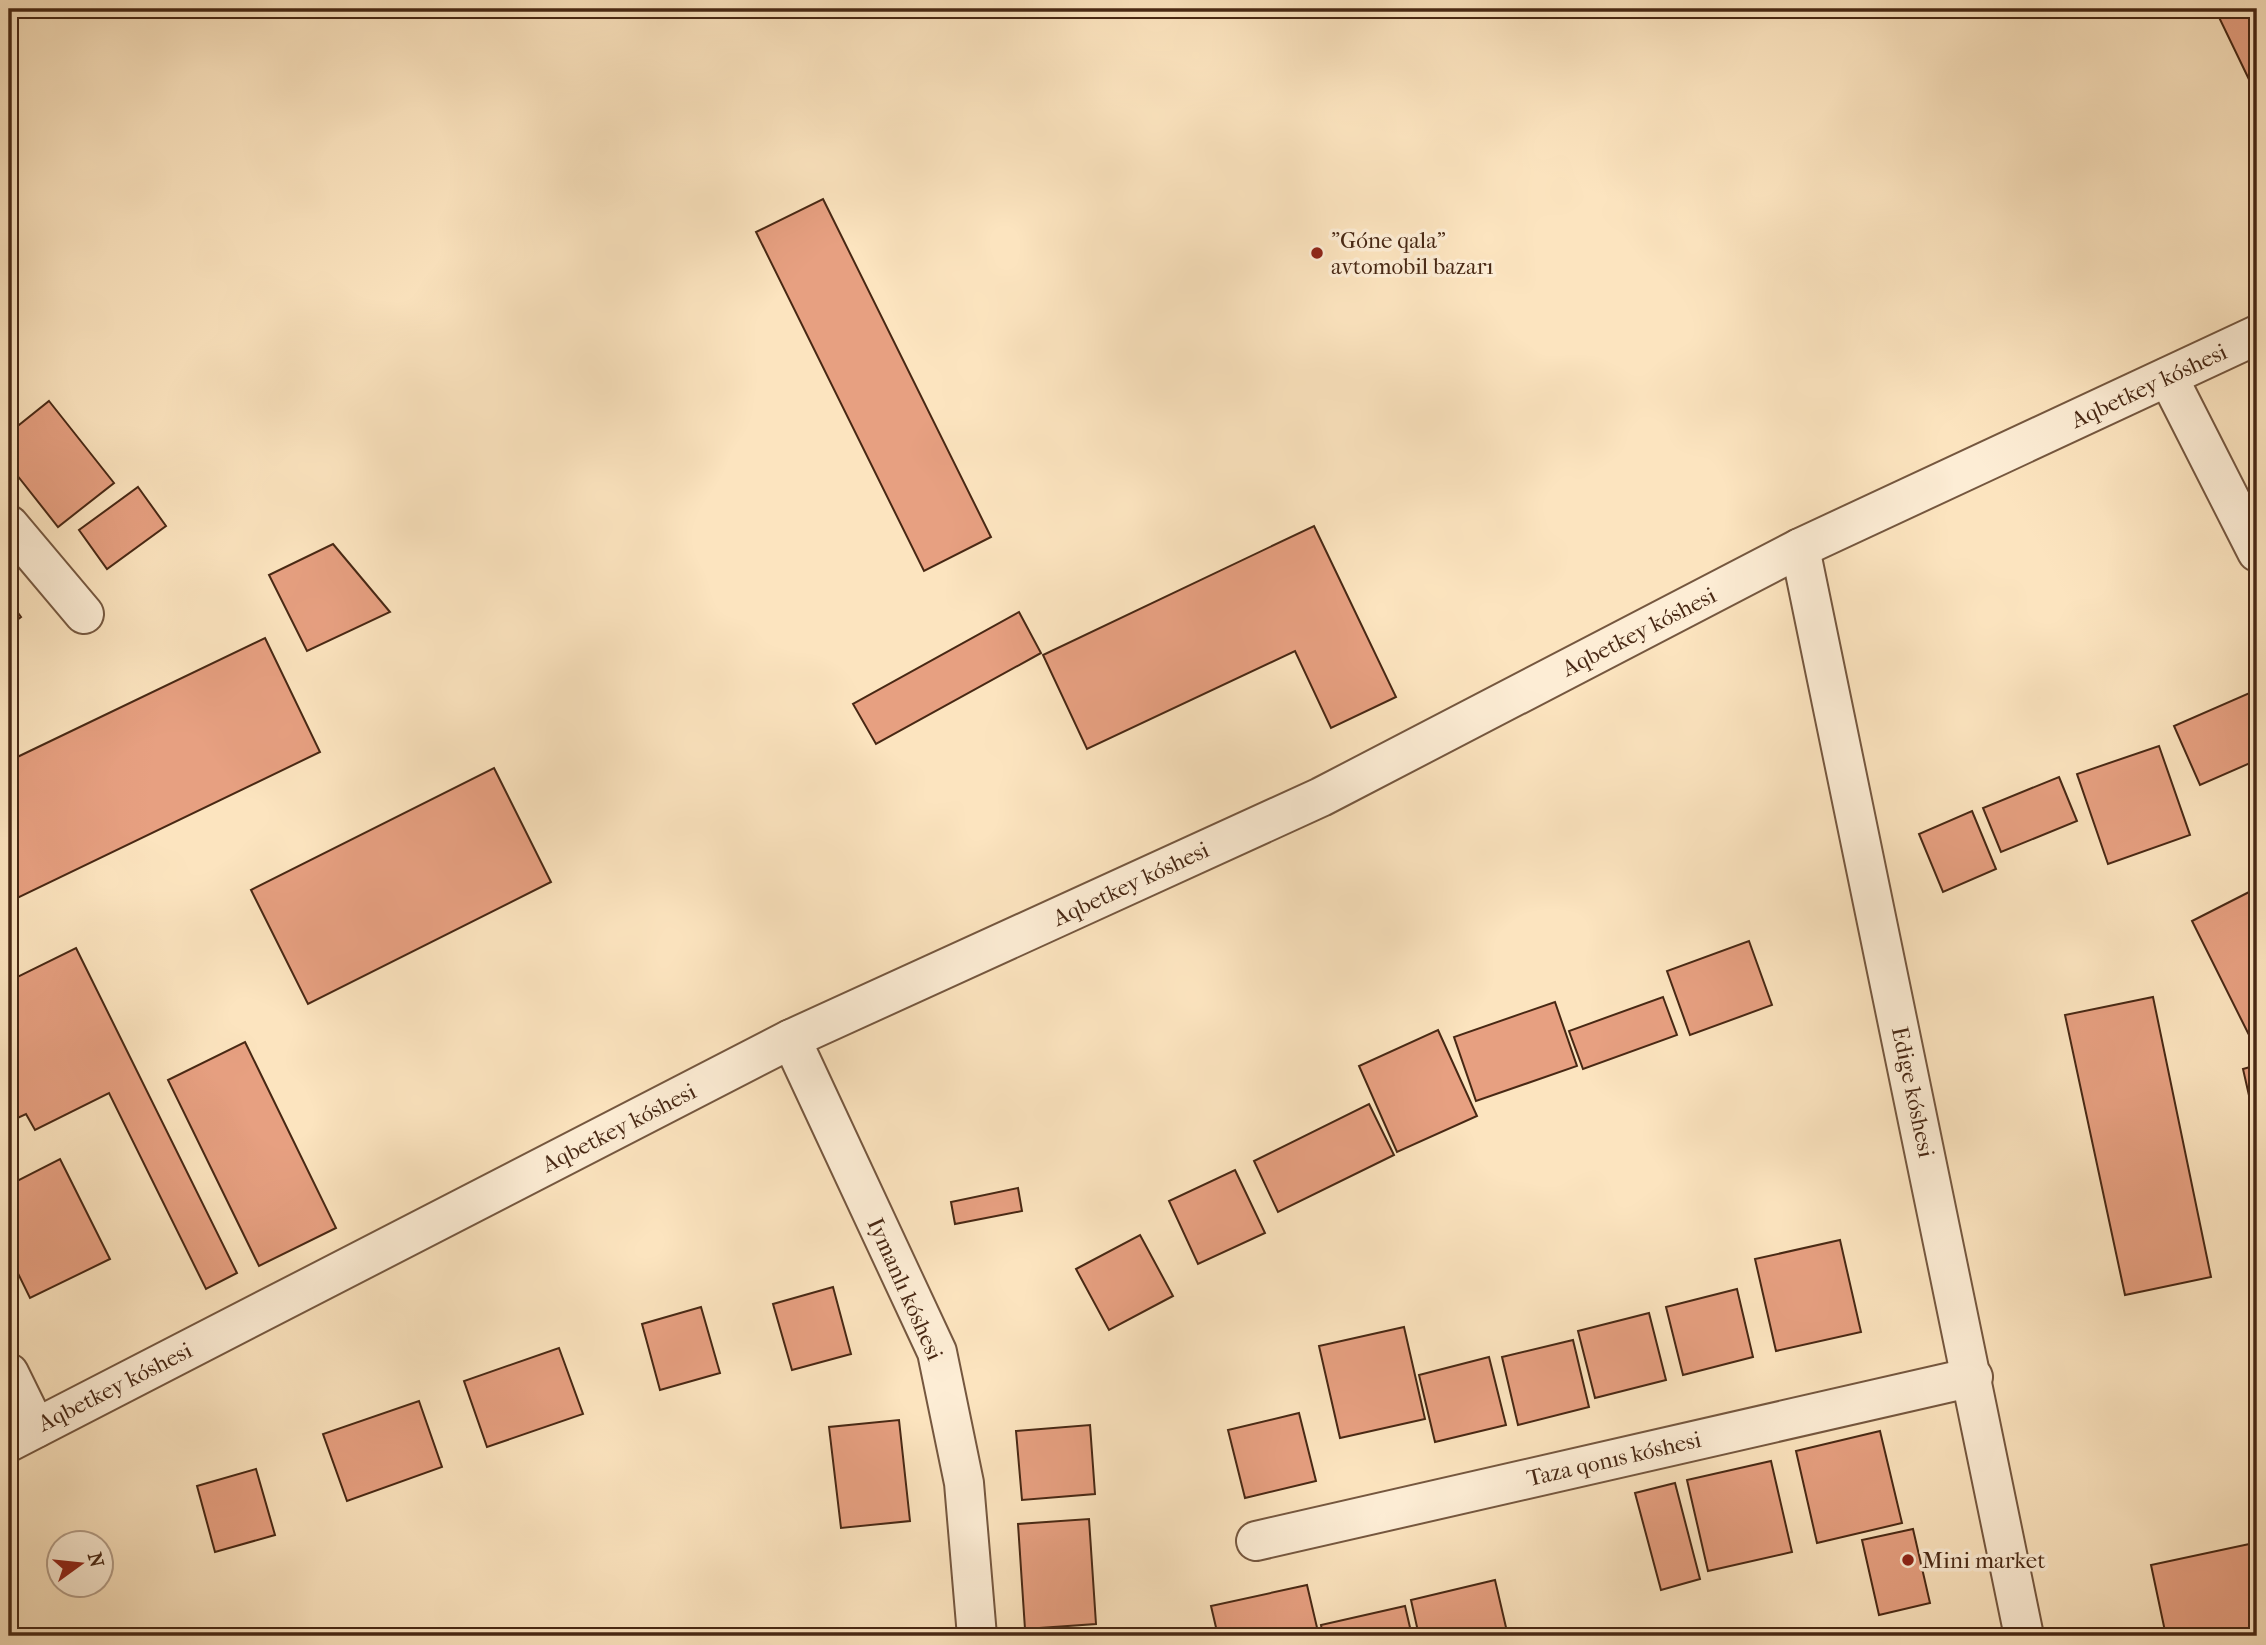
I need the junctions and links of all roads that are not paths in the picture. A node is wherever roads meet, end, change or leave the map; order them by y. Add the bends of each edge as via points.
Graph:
1 (2257, 335) edge
2 (2168, 377) junction
3 (9, 525) edge
4 (1800, 548) junction
5 (2257, 552) edge
6 (84, 614) dead end
7 (791, 1039) junction
8 (9, 1373) edge
9 (1973, 1377) junction
10 (22, 1435) edge
11 (1256, 1541) dead end
12 (977, 1636) edge
13 (2024, 1636) edge

1 - 2 street, Aqbetkey kóshesi
2 - 4 street, Aqbetkey kóshesi
2 - 5 street
3 - 6 street
4 - 7 street, Aqbetkey kóshesi via 1321,797
4 - 9 street, Edige kóshesi
7 - 10 street, Aqbetkey kóshesi
7 - 12 street, Iymanlı kóshesi via 937,1352 964,1483
8 - 10 street
9 - 11 street, Taza qonıs kóshesi
9 - 13 street, Edige kóshesi

